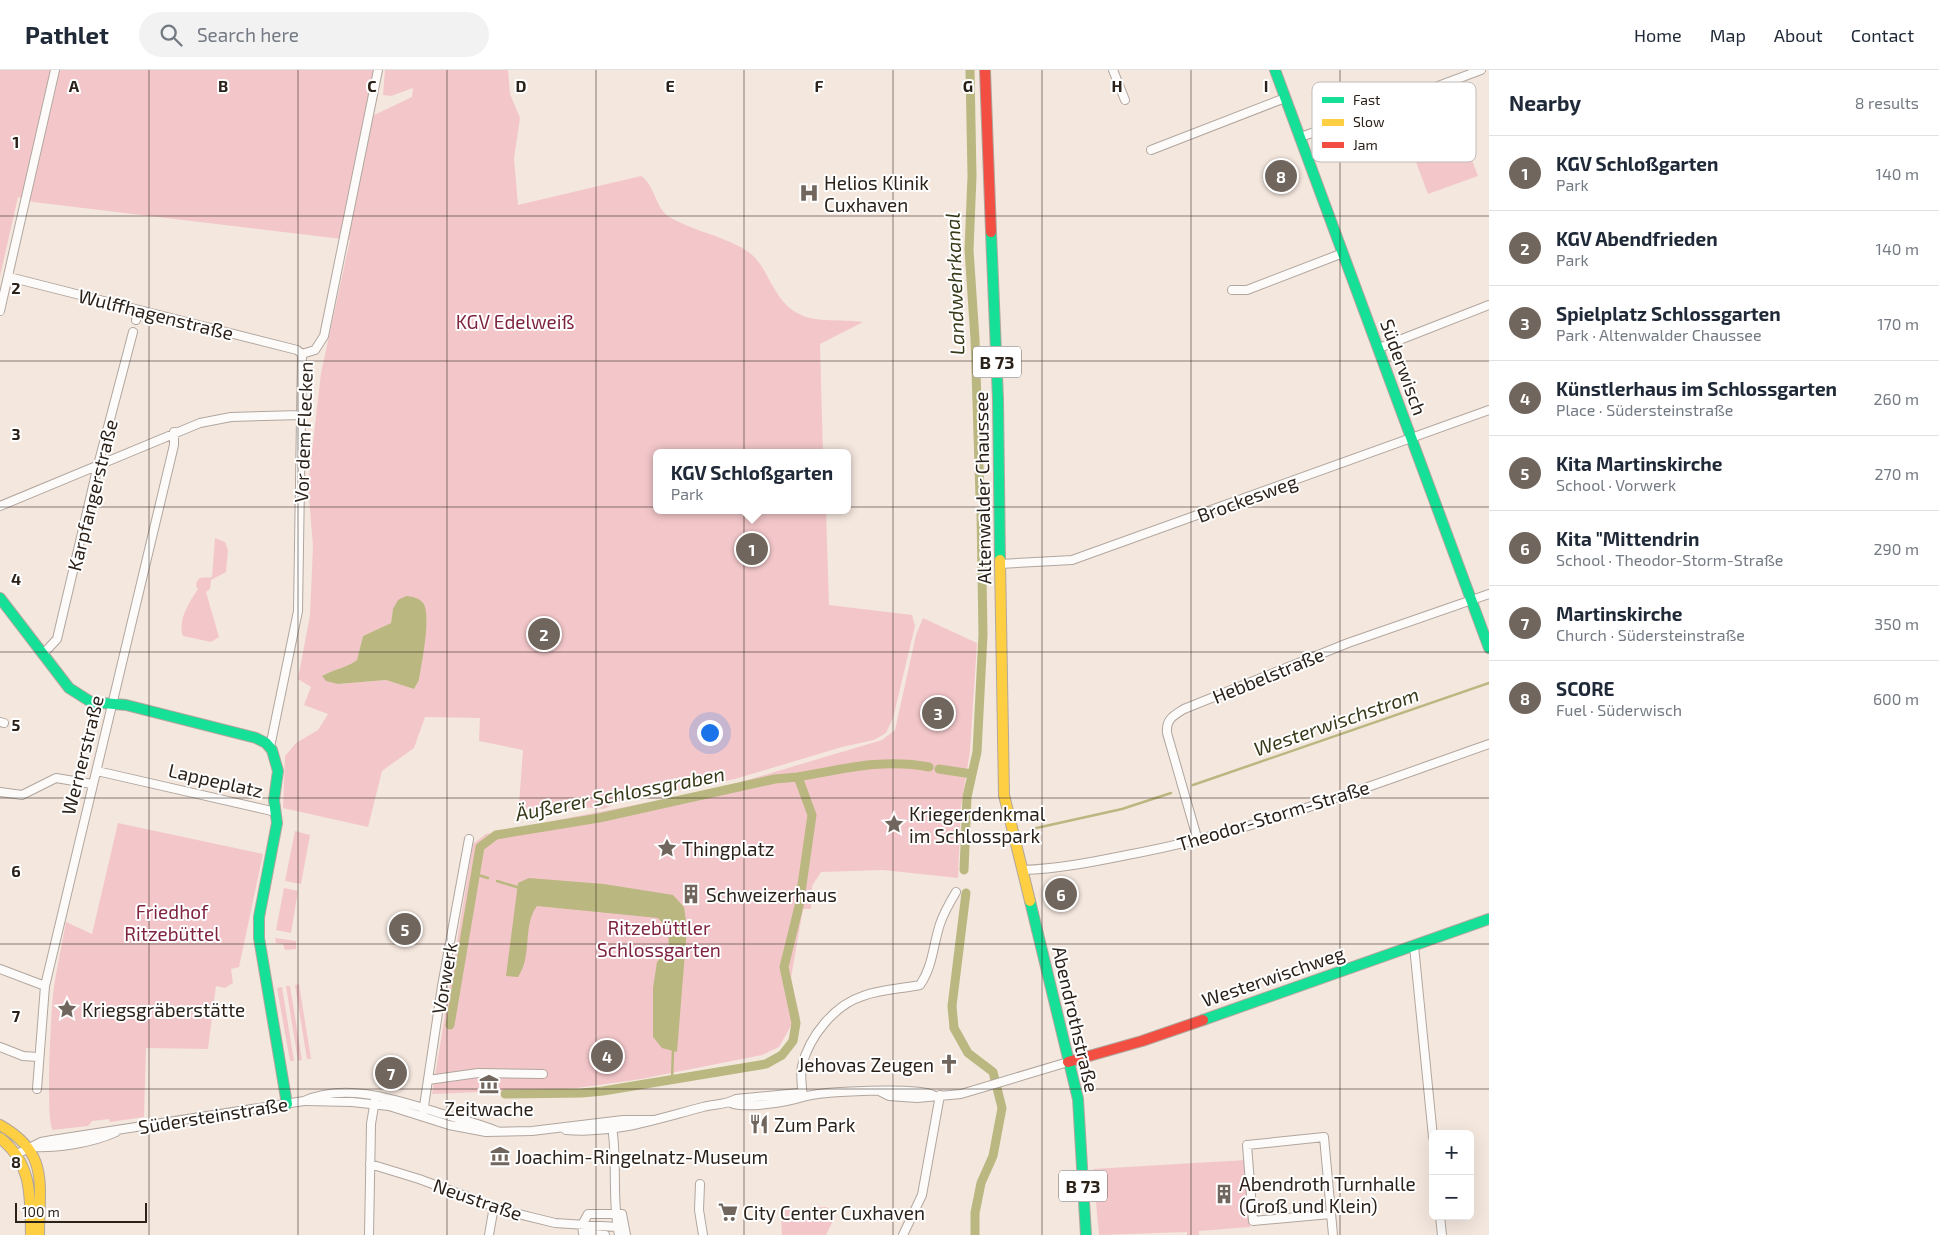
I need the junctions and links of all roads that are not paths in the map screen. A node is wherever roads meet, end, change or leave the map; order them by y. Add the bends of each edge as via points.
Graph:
1 (55, 70) edge
2 (378, 70) edge
3 (986, 70) edge
4 (1113, 70) edge
5 (1275, 70) edge
6 (1481, 70) edge
7 (1449, 82) edge
8 (1285, 98) junction
9 (1124, 100) dead end
10 (1312, 133) edge
11 (1301, 137) junction
12 (1151, 150) dead end
13 (1343, 253) junction
14 (9, 277) junction
15 (1232, 290) dead end
16 (1489, 304) edge
17 (138, 310) junction
18 (0, 311) edge
19 (136, 320) dead end
20 (133, 332) dead end
21 (1379, 348) junction
22 (302, 354) junction
23 (1489, 410) edge
24 (301, 415) junction
25 (174, 432) junction
26 (1412, 438) junction
27 (98, 466) junction
28 (0, 506) edge
29 (1000, 564) junction
30 (1489, 594) edge
31 (0, 598) edge
32 (1471, 600) junction
33 (1489, 648) edge
34 (43, 654) junction
35 (113, 704) junction
36 (1489, 744) edge
37 (270, 747) junction
38 (97, 771) junction
39 (92, 784) junction
40 (0, 792) edge
41 (276, 812) junction
42 (1009, 815) joint
43 (469, 839) dead end
44 (1198, 841) junction
45 (1022, 870) junction
46 (956, 892) dead end
47 (1489, 919) edge
48 (1414, 946) junction
49 (0, 969) edge
50 (45, 986) junction
51 (0, 1047) edge
52 (38, 1057) junction
53 (1068, 1062) junction
54 (542, 1074) dead end
55 (428, 1080) junction
56 (37, 1089) dead end
57 (936, 1095) junction
58 (803, 1097) junction
59 (375, 1100) junction
60 (287, 1104) junction
61 (423, 1113) junction
62 (0, 1125) edge
63 (1432, 1130) edge
64 (613, 1134) dead end
65 (0, 1138) edge
66 (31, 1147) junction
67 (17, 1154) junction
68 (370, 1164) junction
69 (700, 1184) dead end
70 (494, 1206) junction
71 (616, 1214) junction
72 (1331, 1214) junction
73 (1440, 1220) edge
74 (582, 1225) junction
75 (618, 1231) edge
76 (31, 1235) edge
77 (39, 1235) edge
78 (369, 1235) edge
79 (489, 1235) edge
80 (605, 1235) edge
81 (626, 1235) edge
82 (703, 1235) edge
83 (903, 1235) edge
84 (1086, 1235) edge
85 (1333, 1235) edge
86 (1442, 1235) edge

1 - 14 street
2 - 22 street, Vor dem Flecken via 324,336 315,350
3 - 29 street, Altenwalder Chaussee / B 73 via 998,399
4 - 9 street
5 - 8 street, Süderwisch
6 - 7 street
8 - 11 street, Süderwisch
8 - 12 street
10 - 11 street
11 - 13 street, Süderwisch
13 - 15 street via 1247,290
13 - 21 street, Süderwisch
14 - 17 street, Wulffhagenstraße
14 - 18 street
16 - 21 street
17 - 19 street
17 - 22 street, Wulffhagenstraße via 297,350
20 - 27 street, Karpfangerstraße
21 - 26 street, Süderwisch
22 - 24 street, Vor dem Flecken
23 - 26 street, Brockesweg
24 - 25 street via 216,419
24 - 37 street, Vor dem Flecken via 298,611
25 - 27 street
25 - 35 street, Wernerstraße via 172,454
26 - 29 street, Brockesweg via 1072,560
26 - 32 street, Süderwisch
27 - 28 street
27 - 34 street, Karpfangerstraße via 57,639
29 - 42 street, Altenwalder Chaussee / B 73 via 1003,781
30 - 32 street, Hebbelstraße
31 - 34 street
32 - 33 street, Süderwisch
32 - 44 street, Hebbelstraße via 1277,670 1170,718 1166,724 1167,733
34 - 35 street via 75,694 91,702
35 - 37 street via 256,738
35 - 38 street, Wernerstraße
36 - 44 street, Theodor-Storm-Straße via 1280,817
37 - 41 street, Lappeplatz via 278,768 274,800
38 - 39 street, Wernerstraße
38 - 41 street, Lappeplatz
39 - 40 street via 56,778 22,795
39 - 50 street, Wernerstraße
41 - 60 street via 259,938
42 - 45 street, Abendrothstraße / B 73
43 - 55 street, Vorwerk
44 - 45 street, Theodor-Storm-Straße via 1100,861
45 - 53 street, Abendrothstraße / B 73
46 - 58 street via 939,925 931,962 920,985 855,999 834,1014 816,1036 801,1068
47 - 48 street, Westerwischweg
48 - 53 street, Westerwischweg via 1142,1041
48 - 63 street
49 - 50 street
50 - 52 street, Wernerstraße
51 - 52 street via 23,1056
52 - 56 street, Wernerstraße
53 - 57 street, Südersteinstraße via 961,1094
53 - 84 street, Abendrothstraße / B 73 via 1079,1109
54 - 55 street via 478,1073
55 - 61 street, Vorwerk
57 - 58 street, Südersteinstraße via 926,1091
57 - 83 street via 922,1195
58 - 61 street, Südersteinstraße via 762,1104 708,1106 653,1120 496,1132
59 - 60 street, Südersteinstraße via 340,1094
59 - 61 street, Südersteinstraße
59 - 68 street
60 - 66 street, Südersteinstraße via 100,1131
62 - 66 street
64 - 71 street
65 - 67 street
66 - 67 street, Südersteinstraße
66 - 77 street via 39,1168
67 - 76 street via 29,1182
68 - 70 street, Neustraße
68 - 78 street
69 - 82 street via 698,1210
70 - 74 street, Neustraße via 555,1223
70 - 79 street
71 - 74 street via 588,1214
71 - 75 street
71 - 81 street via 622,1214
72 - 72 street via 1324,1137 1248,1145 1253,1221
72 - 85 street
73 - 86 street
74 - 75 street, Neustraße
74 - 80 street via 583,1233

